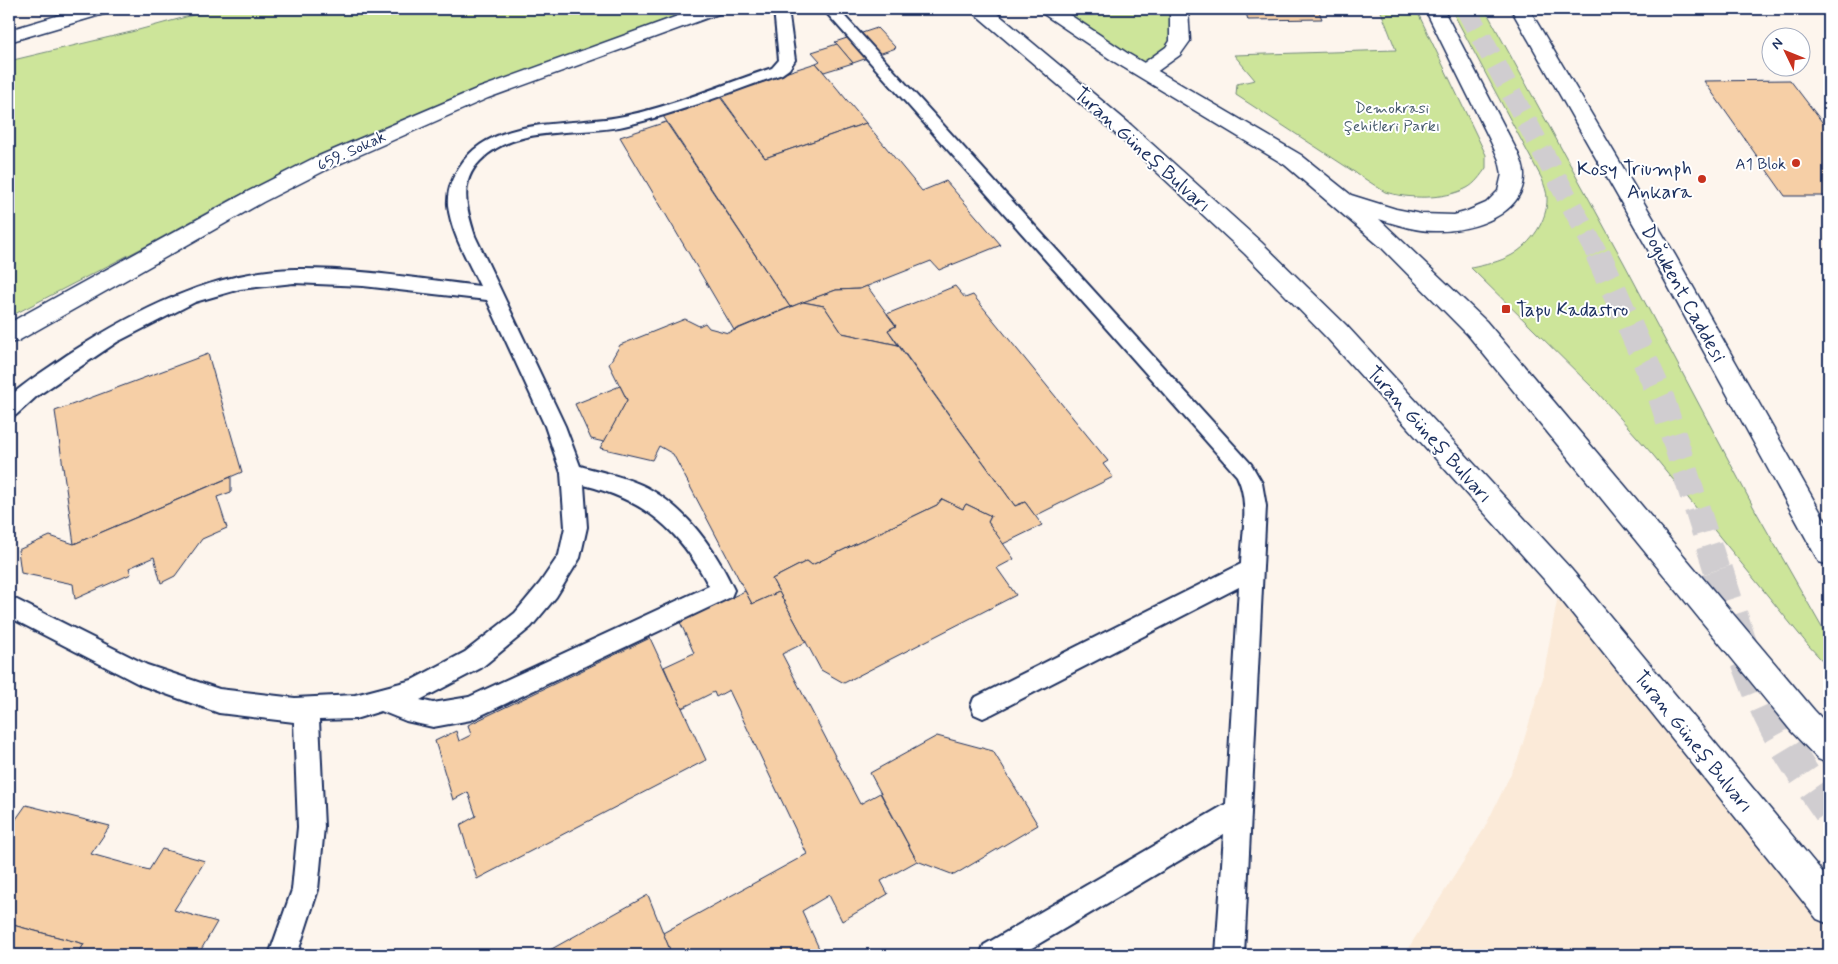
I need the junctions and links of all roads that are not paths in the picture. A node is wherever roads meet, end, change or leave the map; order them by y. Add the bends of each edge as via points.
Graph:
1 (100, 9) edge
2 (714, 9) edge
3 (781, 9) edge
4 (830, 9) edge
5 (980, 9) edge
6 (1050, 9) edge
7 (1179, 9) edge
8 (1434, 9) edge
9 (1520, 9) edge
10 (9, 36) edge
11 (1145, 71) junction
12 (1339, 197) junction
13 (494, 294) junction
14 (9, 334) edge
15 (9, 409) edge
16 (572, 473) junction
17 (1829, 552) edge
18 (1252, 569) junction
19 (9, 606) edge
20 (381, 700) junction
21 (983, 706) dead end
22 (306, 710) junction
23 (1829, 748) edge
24 (1238, 811) junction
25 (1829, 907) edge
26 (284, 955) edge
27 (994, 955) edge
28 (1230, 955) edge

1 - 10 main road
2 - 14 main road, 659. Sokak via 481,94 320,164
3 - 13 lane via 787,60 777,71 645,116 616,123 507,136 479,152 466,166 458,185 457,206 466,236
4 - 18 lane via 1244,470 1251,483 1255,506
5 - 25 main road, Turan Güneş Bulvarı via 1124,130 1253,248 1336,332 1561,578
6 - 11 main road
7 - 11 main road via 1180,41
8 - 12 main road via 1505,148 1513,173 1509,191 1497,207 1480,215 1458,223 1438,224 1394,216
9 - 17 main road, Doğukent Caddesi via 1663,255
11 - 12 main road via 1293,160
12 - 23 main road via 1477,328 1803,721
13 - 15 lane via 353,278 294,276 240,282 189,297 110,338 30,390
13 - 16 lane via 555,426
16 - 20 lane via 576,527 569,558 530,612 473,660 417,690
16 - 20 lane via 622,487 655,503 686,531 711,566 723,590 471,708 433,715
18 - 21 lane
18 - 24 lane
19 - 22 lane via 141,674 219,701
20 - 22 lane via 356,707
22 - 26 lane via 311,827 305,890
24 - 27 lane
24 - 28 lane

